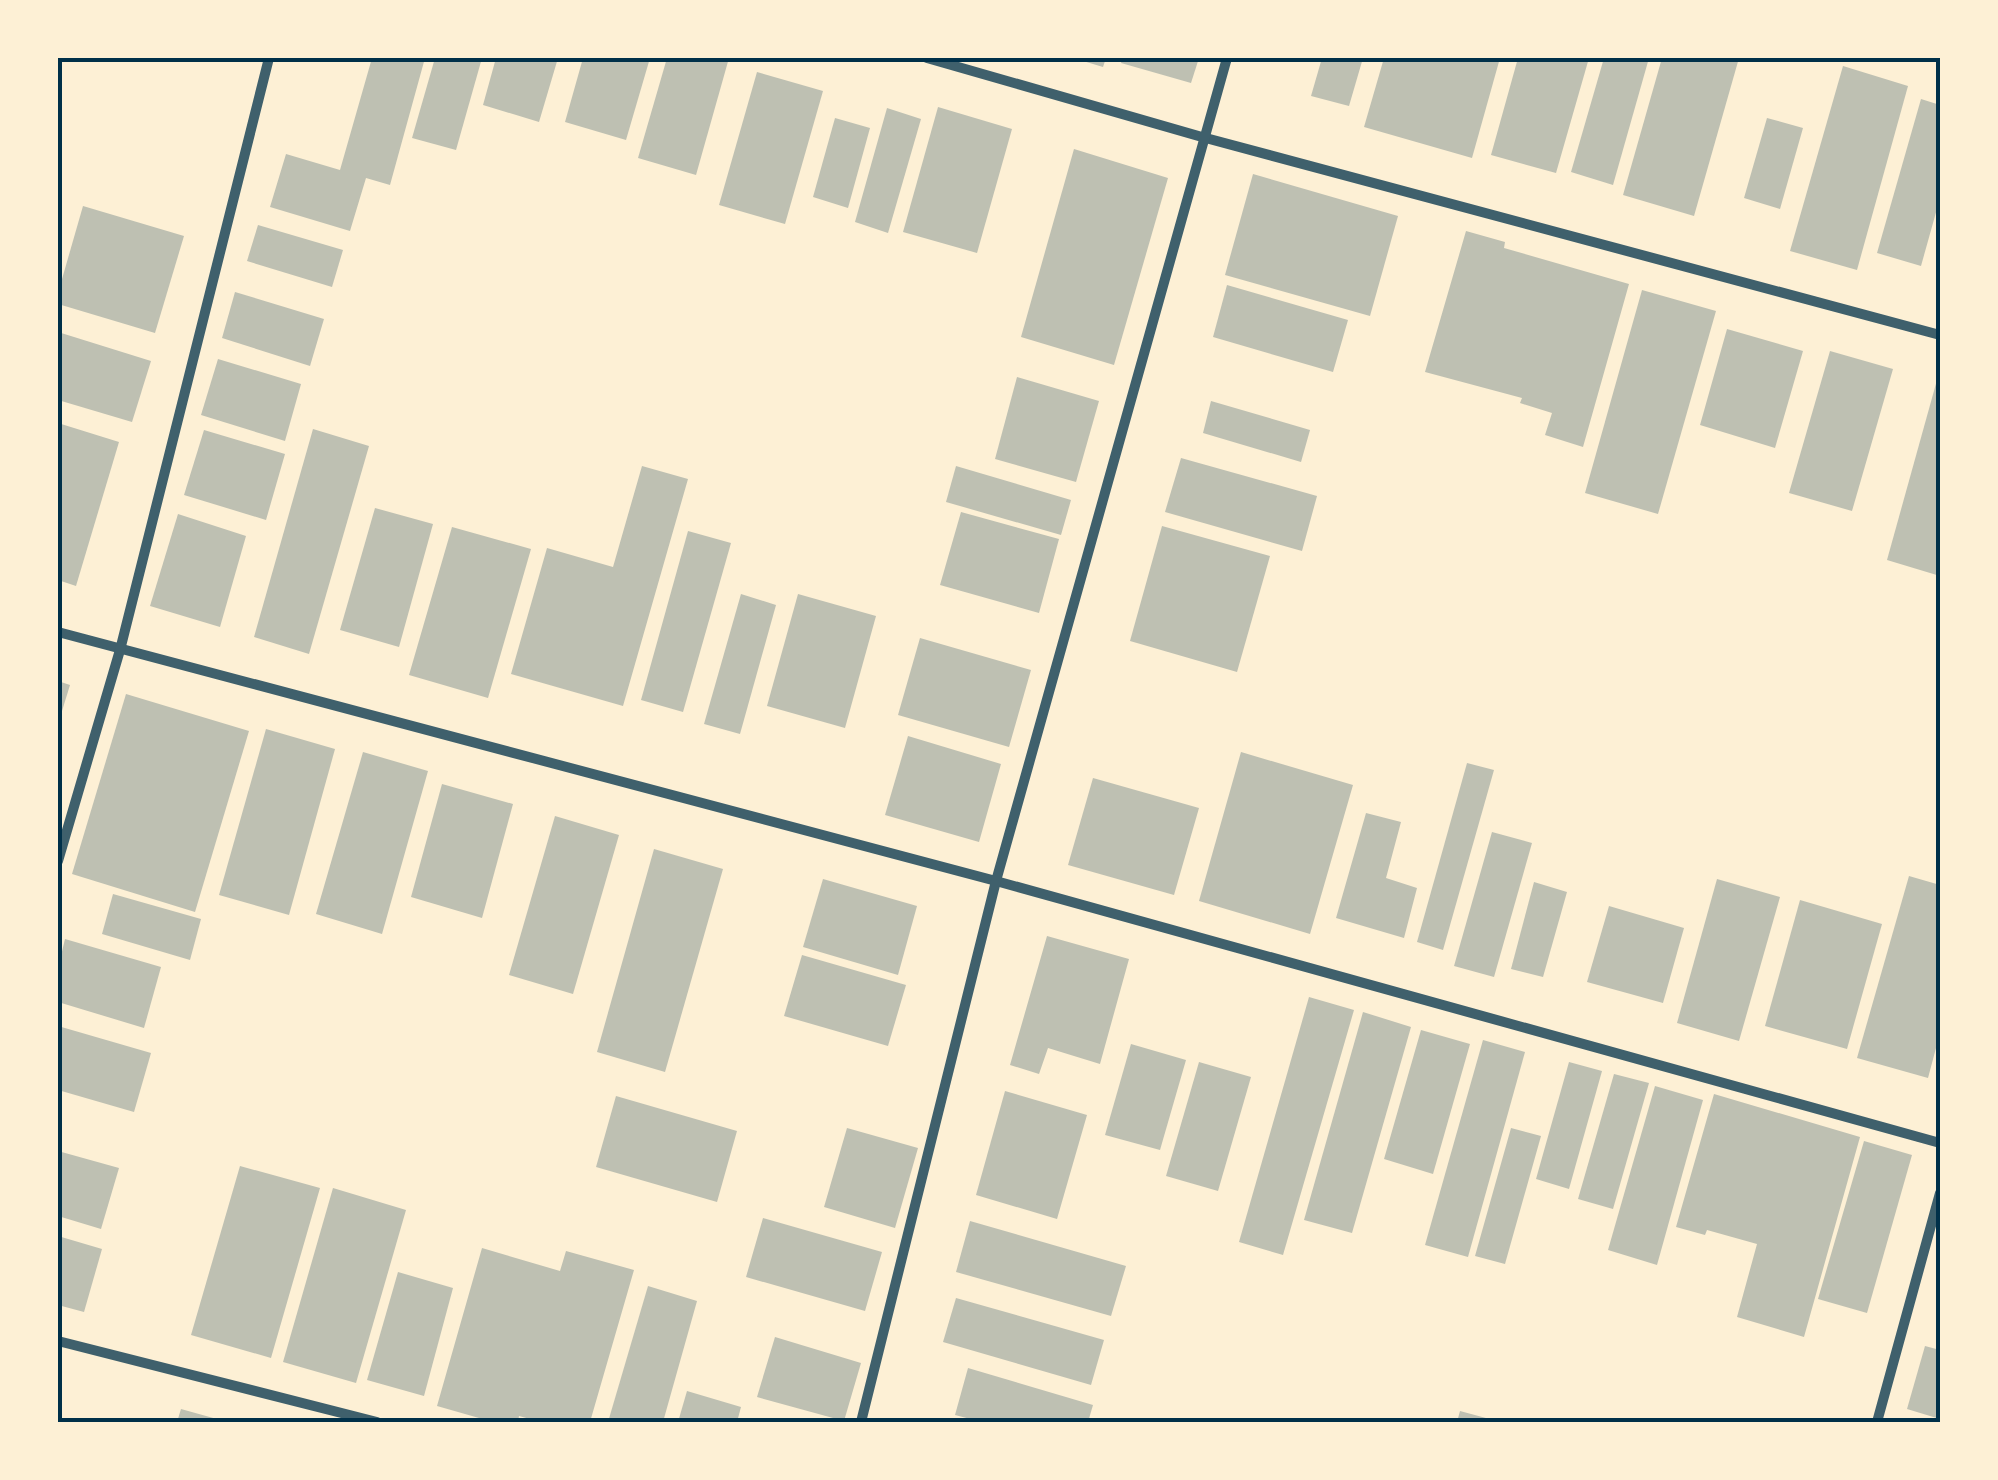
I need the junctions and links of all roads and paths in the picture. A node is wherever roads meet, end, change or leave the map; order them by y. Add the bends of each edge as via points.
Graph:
1 (269, 58) edge
2 (926, 58) edge
3 (1226, 58) edge
4 (1202, 137) junction
5 (1940, 335) edge
6 (58, 632) edge
7 (120, 650) junction
8 (58, 861) edge
9 (996, 881) junction
10 (1940, 1143) edge
11 (1940, 1193) edge
12 (58, 1341) edge
13 (376, 1422) edge
14 (861, 1422) edge
15 (1877, 1422) edge

1 - 7 street
2 - 4 street
3 - 4 street
4 - 5 street
4 - 9 street
6 - 7 street
7 - 8 street
7 - 9 street
9 - 10 street
9 - 14 street
11 - 15 street
12 - 13 street

